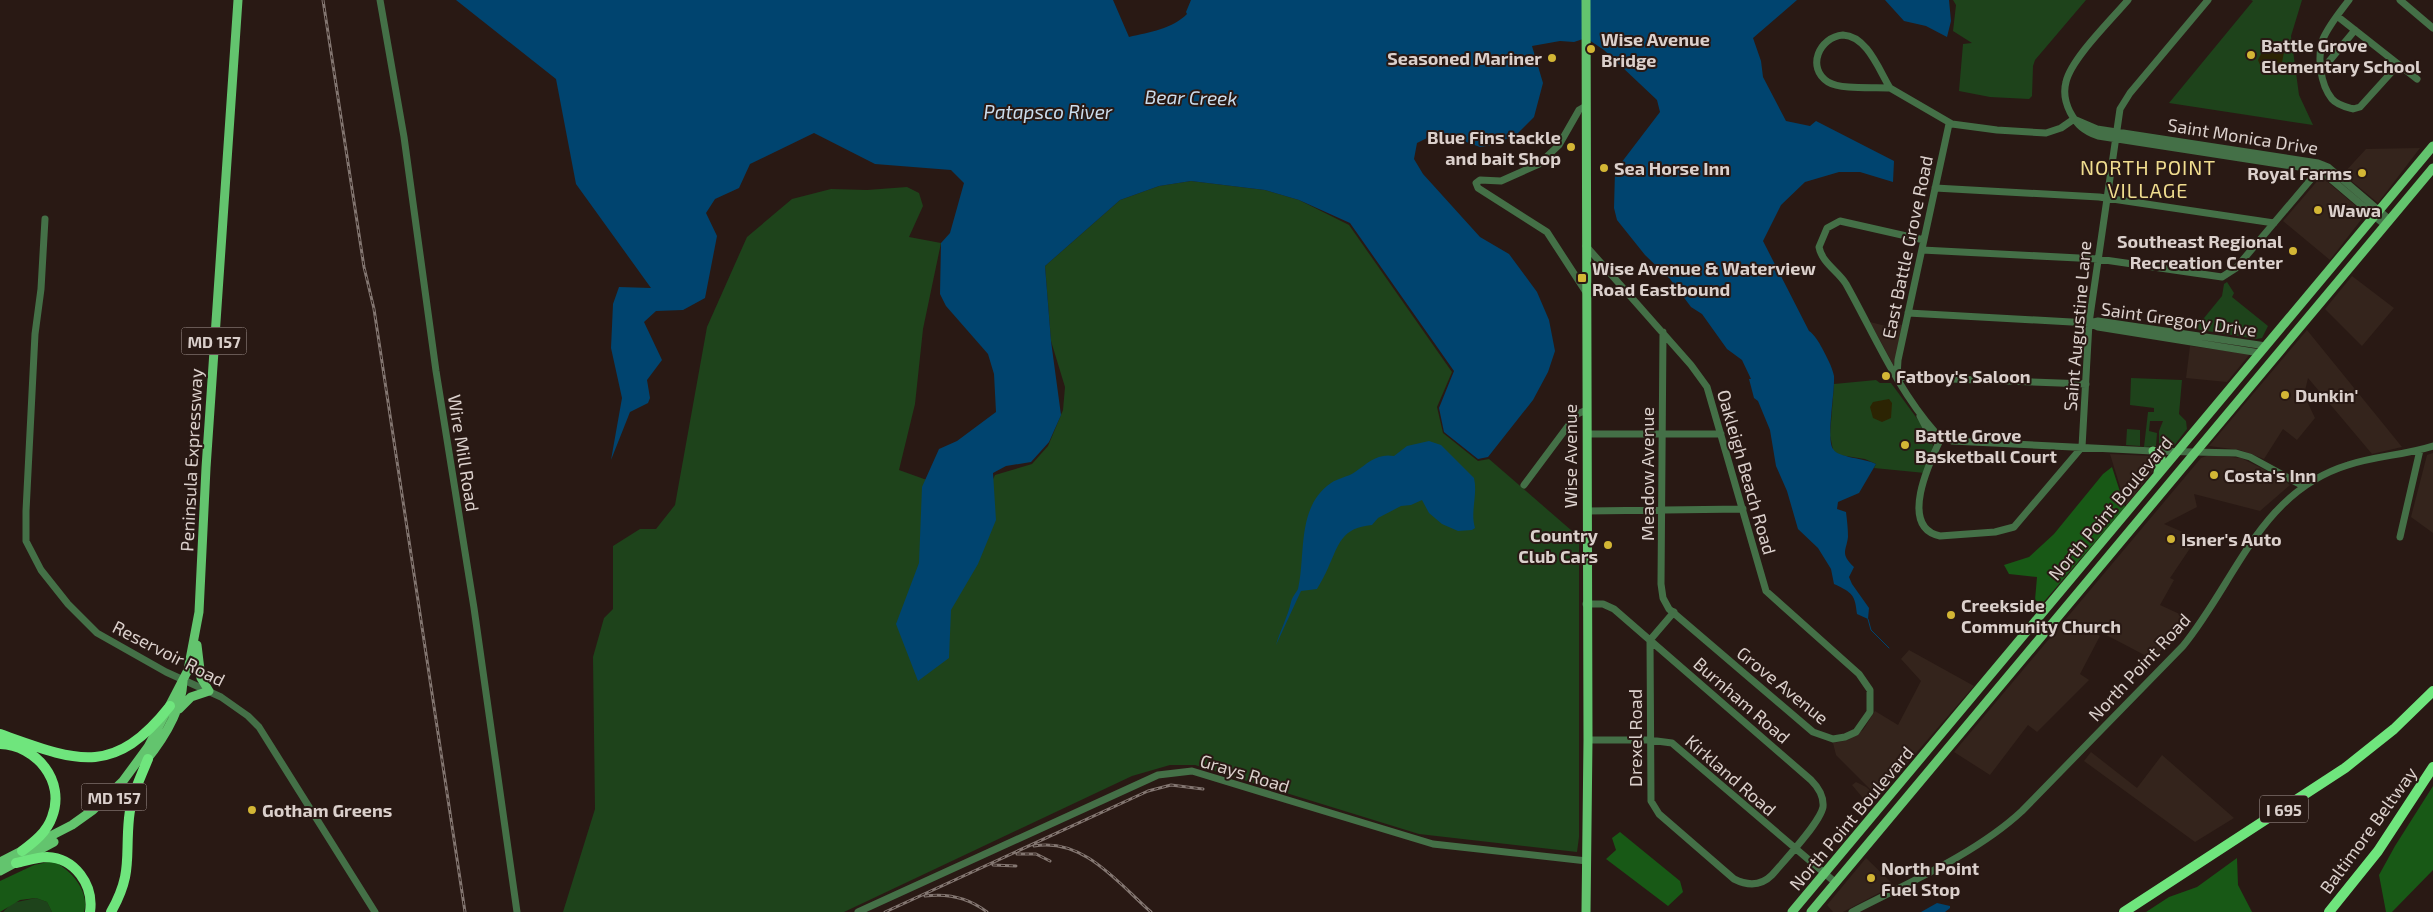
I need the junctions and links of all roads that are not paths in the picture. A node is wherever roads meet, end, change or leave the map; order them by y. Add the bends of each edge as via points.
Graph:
1 (238, 0) edge
2 (380, 0) edge
3 (1586, 0) edge
4 (2128, 0) edge
5 (2208, 0) edge
6 (2349, 0) edge
7 (2400, 0) edge
8 (2337, 16) junction
9 (2433, 28) edge
10 (2355, 30) junction
11 (2398, 64) junction
12 (2321, 71) junction
13 (2417, 79) dead end
14 (1890, 88) junction
15 (1586, 106) junction
16 (2074, 119) junction
17 (1949, 124) junction
18 (2115, 134) junction
19 (2433, 146) edge
20 (2320, 167) junction
21 (2433, 168) edge
22 (1935, 188) junction
23 (2106, 198) junction
24 (2377, 213) junction
25 (45, 219) dead end
26 (2388, 222) junction
27 (2274, 223) junction
28 (1924, 240) junction
29 (1586, 246) junction
30 (1922, 250) junction
31 (2098, 259) junction
32 (1586, 292) junction
33 (1908, 313) junction
34 (2088, 323) junction
35 (1663, 332) junction
36 (2263, 349) junction
37 (1898, 377) junction
38 (2086, 384) junction
39 (1587, 410) junction
40 (1587, 434) junction
41 (1662, 434) junction
42 (1721, 434) junction
43 (1941, 438) junction
44 (2433, 446) edge
45 (2082, 447) junction
46 (2420, 450) junction
47 (2153, 451) junction
48 (2179, 451) junction
49 (2196, 452) junction
50 (2156, 478) junction
51 (1524, 485) dead end
52 (2302, 486) junction
53 (1662, 510) junction
54 (1743, 510) junction
55 (1587, 511) junction
56 (2400, 536) dead end
57 (2092, 555) junction
58 (2103, 564) junction
59 (1586, 604) junction
60 (1674, 612) junction
61 (196, 635) junction
62 (1650, 640) junction
63 (1862, 676) joint
64 (183, 681) junction
65 (209, 691) junction
66 (2433, 691) edge
67 (170, 706) junction
68 (171, 720) junction
69 (0, 734) edge
70 (1588, 740) junction
71 (1649, 740) junction
72 (0, 744) edge
73 (148, 759) junction
74 (2433, 767) edge
75 (1794, 848) junction
76 (22, 851) junction
77 (1587, 861) junction
78 (0, 862) edge
79 (16, 863) junction
80 (0, 871) edge
81 (1825, 874) junction
82 (1836, 883) junction
83 (1800, 903) junction
84 (90, 912) edge
85 (111, 912) edge
86 (375, 912) edge
87 (517, 912) edge
88 (858, 912) edge
89 (1586, 912) edge
90 (1792, 912) edge
91 (1812, 912) edge
92 (1852, 912) edge
93 (2124, 912) edge
94 (2329, 912) edge

1 - 61 main road, Peninsula Expressway / MD 157
2 - 87 street, Wire Mill Road via 404,137
3 - 15 main road, Wise Avenue
4 - 16 street via 2070,71 2064,94
5 - 18 street, Saint Augustine Lane via 2126,99 2120,109
6 - 8 street
7 - 9 street
8 - 10 street
8 - 12 street via 2323,39
10 - 11 street
10 - 12 street
11 - 12 street via 2367,101 2353,109 2333,100
11 - 13 street
14 - 14 street via 1857,39 1839,35 1830,37 1821,45 1818,68 1829,82
14 - 17 street
15 - 29 main road, Wise Avenue
15 - 32 street via 1579,110 1559,145 1539,164 1501,181 1480,180 1476,183 1478,188 1546,232
16 - 17 street via 2046,133
16 - 18 street, Saint Monica Drive
17 - 22 street, East Battle Grove Road
18 - 20 street, Saint Monica Drive
18 - 23 street, Saint Augustine Lane
19 - 24 main road, North Point Boulevard
20 - 24 street, Saint Monica Drive
20 - 27 street
21 - 26 main road, North Point Boulevard
22 - 23 street
22 - 28 street, East Battle Grove Road
23 - 27 street
23 - 31 street, Saint Augustine Lane
24 - 26 street, Saint Monica Drive
24 - 36 main road, North Point Boulevard
25 - 64 street, Reservoir Road via 41,289 34,334 26,541 41,570 97,633
26 - 49 main road, North Point Boulevard
27 - 31 street via 2236,268 2222,277
28 - 30 street, East Battle Grove Road
28 - 37 street via 1843,221 1829,226 1819,244 1823,258 1843,278
29 - 32 main road, Wise Avenue
29 - 35 street, Oakleigh Beach Road
30 - 31 street
30 - 33 street, East Battle Grove Road
31 - 34 street, Saint Augustine Lane
32 - 39 main road, Wise Avenue
33 - 34 street, Saint Gregory Drive
33 - 37 street, East Battle Grove Road via 1898,360
34 - 36 street, Saint Gregory Drive via 2098,321
34 - 38 street, Saint Augustine Lane
35 - 41 street, Meadow Avenue
35 - 42 street, Oakleigh Beach Road via 1704,382
36 - 48 main road, North Point Boulevard
37 - 38 street
37 - 43 street via 1920,416
38 - 45 street, Saint Augustine Lane
39 - 40 main road, Wise Avenue
39 - 51 street via 1577,414
40 - 41 street
40 - 55 main road, Wise Avenue
41 - 42 street
41 - 53 street, Meadow Avenue
42 - 54 street, Oakleigh Beach Road
43 - 45 street
43 - 45 street via 1918,510 1924,526 1940,536 1995,532 2014,527
44 - 46 street, North Point Road
45 - 47 street
46 - 52 street, North Point Road via 2348,465
46 - 56 street
47 - 48 street
47 - 50 main road via 2161,458
48 - 49 street
48 - 50 main road, North Point Boulevard
49 - 52 street via 2240,454
49 - 58 main road, North Point Boulevard
50 - 57 main road, North Point Boulevard
52 - 92 street, North Point Road via 2265,522 2184,646 2022,811 1979,843
53 - 54 street
53 - 55 street
53 - 60 street, Meadow Avenue via 1662,593 1664,602
54 - 63 street, Oakleigh Beach Road via 1768,594
55 - 59 main road, Wise Avenue
57 - 58 main road
57 - 81 main road, North Point Boulevard
58 - 82 main road, North Point Boulevard
59 - 62 street, Burnham Road via 1611,607
59 - 70 main road, Wise Avenue
60 - 62 street
60 - 63 street, Grove Avenue via 1798,720 1824,737 1848,736 1867,720 1871,694
61 - 64 main road, Peninsula Expressway / MD 157
61 - 65 main road via 200,670
62 - 71 street, Drexel Road
62 - 75 street, Burnham Road via 1819,788 1823,801 1821,814
64 - 65 street, Reservoir Road
64 - 67 main road, Peninsula Expressway / MD 157
64 - 68 main road, Peninsula Expressway / MD 157 via 183,694
65 - 68 main road via 191,697
65 - 86 street, Reservoir Road via 236,706 259,727
66 - 93 highway, I 695 via 2394,729 2345,768
67 - 69 highway via 138,740 106,755 66,756
67 - 76 main road, Peninsula Expressway / MD 157 via 148,747 122,781 93,810
68 - 73 main road, Peninsula Expressway / MD 157
70 - 71 street, Kirkland Road
70 - 77 main road, Wise Avenue
71 - 75 street, Kirkland Road via 1666,741 1678,747
71 - 75 street, Drexel Road via 1650,796 1655,810 1734,879 1746,884 1762,882
72 - 76 highway via 17,746 32,754 48,770 54,785 56,802 52,818 42,834
73 - 79 main road, Peninsula Expressway / MD 157 via 126,785 74,830
73 - 85 highway via 131,806 127,874
74 - 94 highway, Baltimore Beltway via 2378,851
75 - 81 street, Kirkland Road
76 - 78 main road, Peninsula Expressway / MD 157
77 - 88 street, Grays Road via 1433,844 1185,771 1158,775 1096,801
77 - 89 main road, Wise Avenue
79 - 80 main road, Peninsula Expressway / MD 157
79 - 84 highway via 48,857 69,864 86,883 91,899
81 - 82 street, Kirkland Road
81 - 83 main road, North Point Boulevard
82 - 91 main road, North Point Boulevard
83 - 90 main road, North Point Boulevard
83 - 91 street

